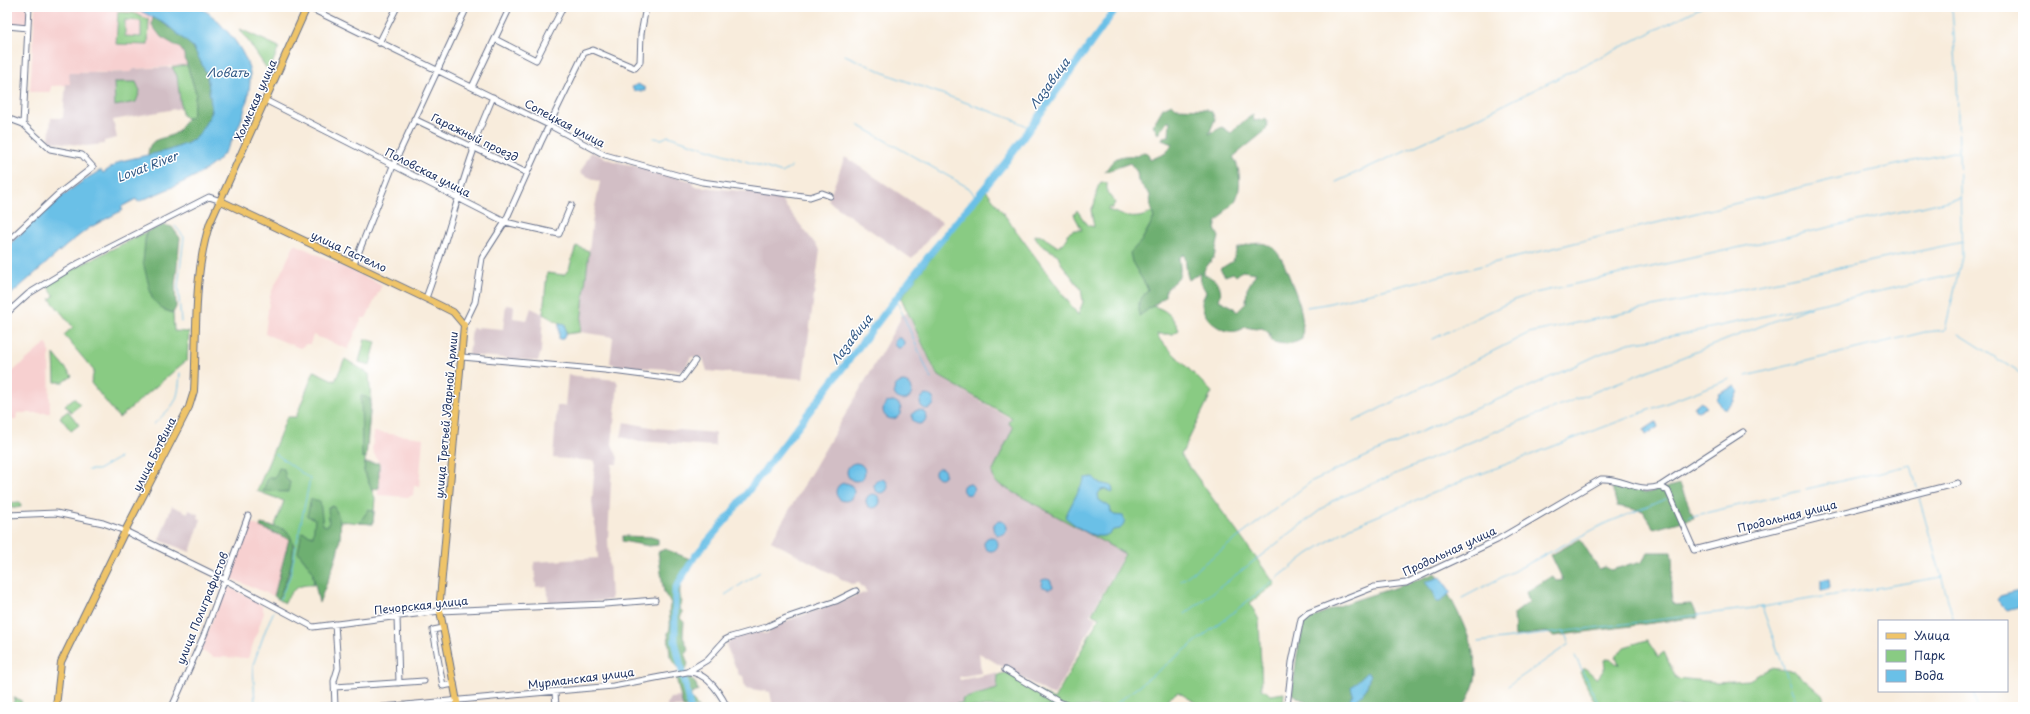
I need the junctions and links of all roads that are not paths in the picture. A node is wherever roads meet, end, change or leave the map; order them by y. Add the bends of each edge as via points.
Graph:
1 (29, 7) edge
2 (308, 7) edge
3 (397, 7) edge
4 (467, 7) edge
5 (510, 7) edge
6 (563, 7) edge
7 (646, 7) edge
8 (7, 26) edge
9 (28, 28) junction
10 (495, 40) junction
11 (379, 43) junction
12 (437, 70) junction
13 (472, 87) junction
14 (493, 97) junction
15 (265, 100) junction
16 (7, 118) edge
17 (414, 119) junction
18 (23, 124) junction
19 (549, 125) junction
20 (472, 146) junction
21 (393, 166) junction
22 (527, 173) junction
23 (830, 196) dead end
24 (457, 199) junction
25 (221, 201) junction
26 (571, 205) dead end
27 (505, 222) junction
28 (7, 242) edge
29 (354, 264) junction
30 (426, 298) junction
31 (7, 313) edge
32 (464, 326) junction
33 (462, 357) junction
34 (695, 361) dead end
35 (1743, 432) dead end
36 (1958, 483) dead end
37 (1660, 486) junction
38 (7, 515) edge
39 (248, 516) dead end
40 (125, 530) junction
41 (225, 580) junction
42 (856, 591) dead end
43 (655, 600) dead end
44 (440, 611) junction
45 (397, 617) junction
46 (335, 624) junction
47 (443, 628) junction
48 (1005, 670) dead end
49 (687, 672) junction
50 (424, 681) dead end
51 (399, 683) junction
52 (454, 684) junction
53 (335, 687) junction
54 (555, 692) junction
55 (457, 704) edge
56 (54, 705) edge
57 (401, 706) edge
58 (172, 707) edge
59 (336, 707) edge
60 (383, 707) edge
61 (556, 707) edge
62 (727, 707) edge
63 (1099, 707) edge
64 (1287, 707) edge

1 - 9 street
2 - 11 street, Сопецкая улица
2 - 15 main road, Холмская улица
3 - 11 street
4 - 12 street
5 - 10 street
6 - 10 street via 536,60
7 - 19 street, улица Третьей Ударной Армии via 641,34 640,62 635,68 593,50 584,53
8 - 9 street
9 - 18 street
10 - 13 street
11 - 12 street, Сопецкая улица
12 - 13 street, Сопецкая улица
12 - 17 street
13 - 14 street, Сопецкая улица
14 - 19 street, Сопецкая улица
14 - 20 street
15 - 21 street, Половская улица
15 - 25 main road, Холмская улица
16 - 18 street
17 - 20 street, Гаражный проезд
17 - 21 street
18 - 28 street via 50,149 82,155 93,167 57,195
19 - 22 street, улица Третьей Ударной Армии
19 - 23 street, Сопецкая улица via 605,155 688,178 810,197 822,193
20 - 22 street, Гаражный проезд
20 - 24 street via 473,152
21 - 24 street, Половская улица
21 - 29 street
22 - 27 street, улица Третьей Ударной Армии
24 - 27 street, Половская улица
24 - 30 street via 443,253
25 - 29 main road, улица Гастелло
25 - 31 street via 209,197 79,263 28,294
25 - 40 main road, улица Ботвина via 204,241 199,279 194,391 184,417
26 - 27 street, Половская улица via 558,234
27 - 32 street, улица Третьей Ударной Армии via 482,258 475,302
29 - 30 main road, улица Гастелло
30 - 32 main road, улица Гастелло via 453,312
32 - 33 main road, улица Третьей Ударной Армии
33 - 34 street via 605,370 681,380
33 - 44 main road, улица Третьей Ударной Армии
35 - 37 street, Продольная улица
36 - 37 street, Продольная улица via 1694,550 1668,492
37 - 64 street, Продольная улица via 1640,488 1608,478 1601,479 1497,540 1406,583 1374,587 1308,613 1301,619 1292,662
38 - 40 street, Печорская улица via 56,513
39 - 41 street, улица Полиграфистов
40 - 41 street, Печорская улица
40 - 56 main road, улица Ботвина via 61,662
41 - 46 street, Печорская улица via 313,627
41 - 58 street, улица Полиграфистов
42 - 49 street, Мурманская улица via 766,628 731,637 707,660
43 - 44 street, Печорская улица
44 - 45 street, Печорская улица
44 - 47 main road, улица Третьей Ударной Армии
45 - 46 street, Печорская улица
45 - 51 street
46 - 53 street via 338,668
47 - 52 main road, улица Третьей Ударной Армии
47 - 52 street via 433,630 443,686
48 - 63 street via 1059,702 1071,706
49 - 54 street, Мурманская улица via 613,686
49 - 62 street via 698,673 705,678
50 - 51 street
51 - 53 street
52 - 55 main road, улица Третьей Ударной Армии
53 - 59 street
54 - 55 street, Мурманская улица
54 - 61 street
55 - 57 street, Мурманская улица
57 - 60 street, Мурманская улица

